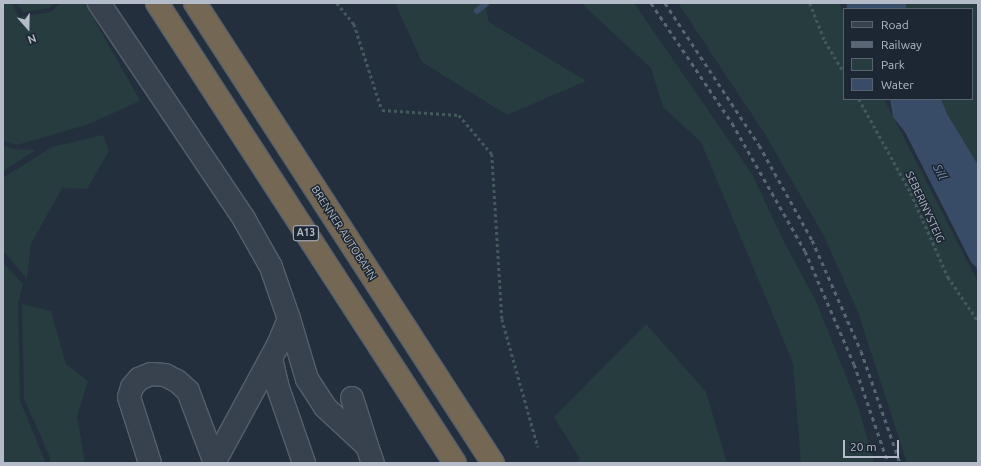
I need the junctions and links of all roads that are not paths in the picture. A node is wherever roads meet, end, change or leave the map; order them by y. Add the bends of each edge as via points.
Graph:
1 (99, 3) edge
2 (157, 3) edge
3 (195, 3) edge
4 (289, 319) junction
5 (271, 358) junction
6 (352, 398) dead end
7 (370, 455) edge
8 (215, 462) edge
9 (150, 463) edge
10 (304, 463) edge
11 (454, 463) edge
12 (493, 463) edge

1 - 4 lane via 244,219 271,267
2 - 11 highway, A13
3 - 12 highway, BRENNER AUTOBAHN / A13
4 - 5 lane
4 - 7 lane via 307,379 325,407
5 - 8 lane
5 - 10 lane via 277,385
6 - 7 lane
8 - 9 lane via 188,391 171,378 151,374 139,379 132,387 129,397

